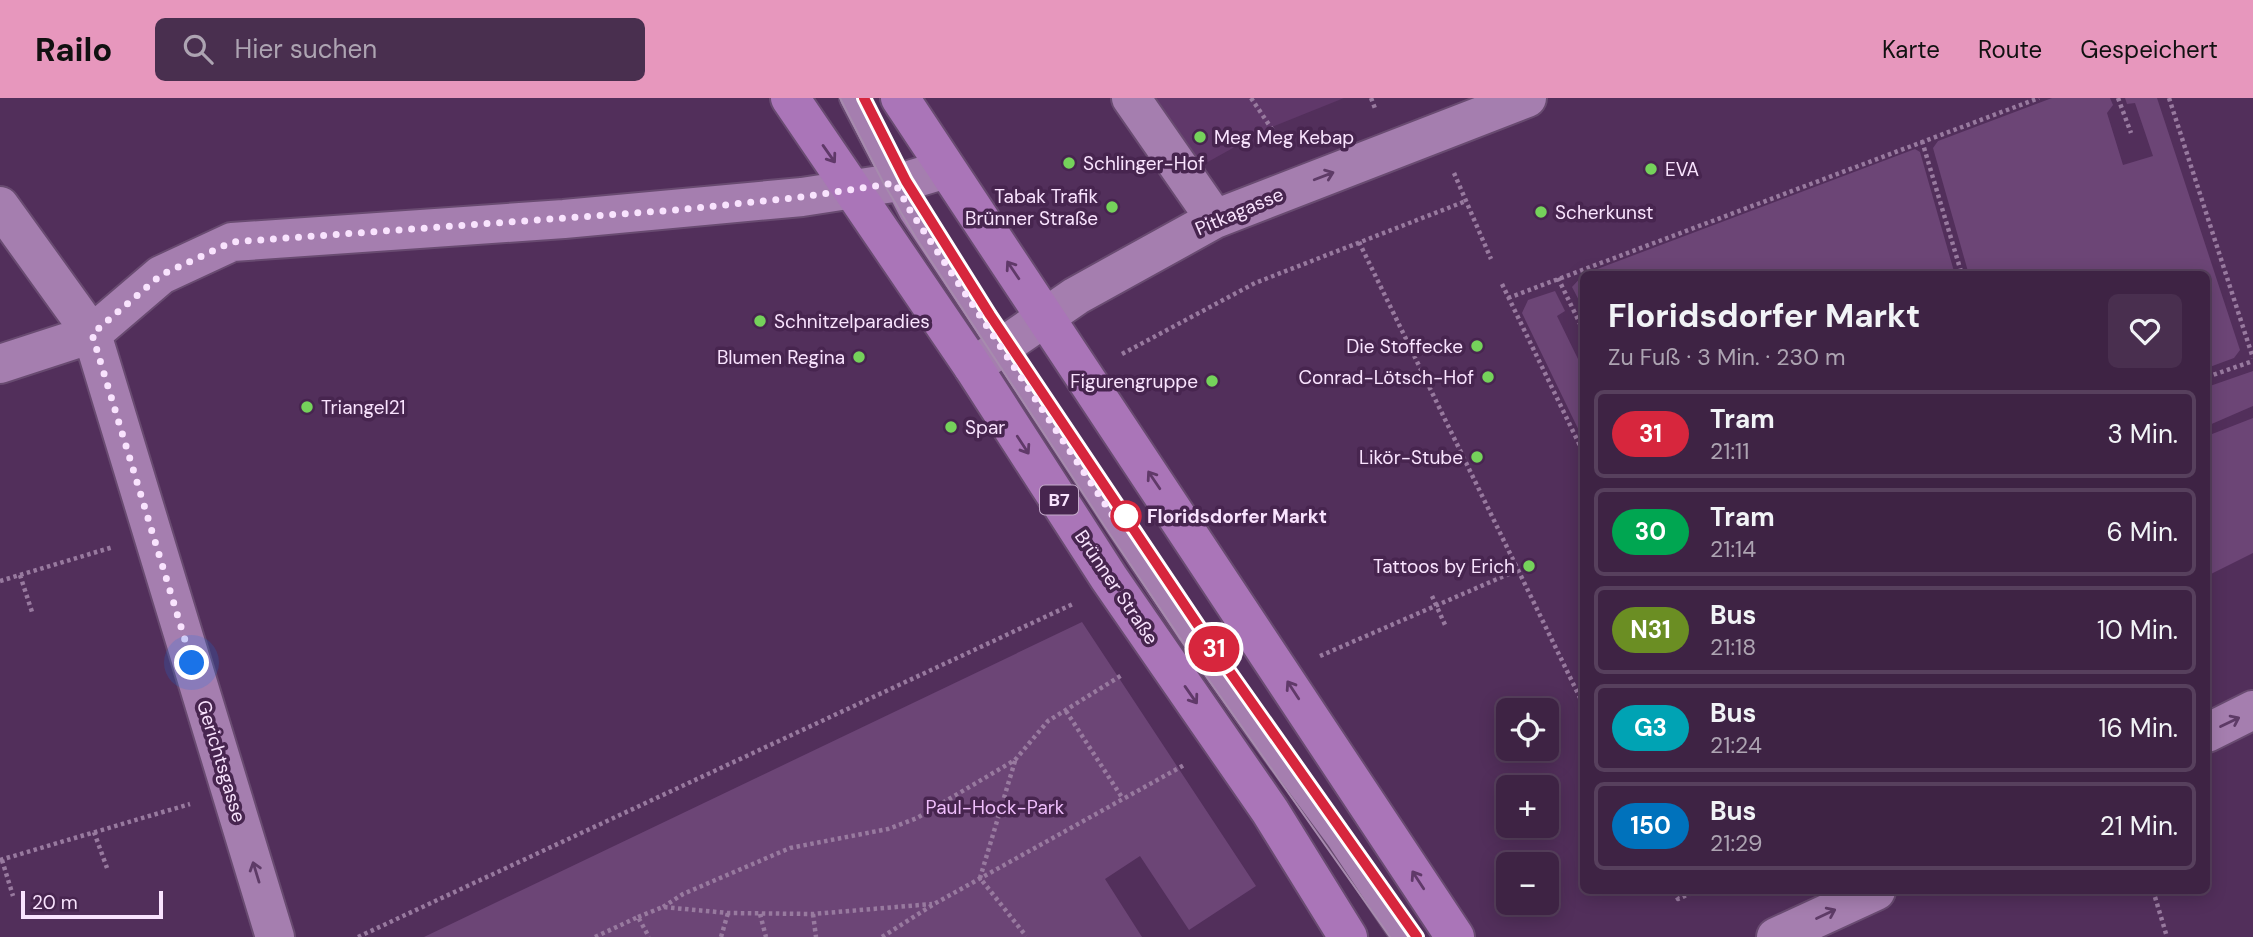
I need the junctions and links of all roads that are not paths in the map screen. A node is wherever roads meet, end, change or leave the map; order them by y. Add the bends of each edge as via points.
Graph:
1 (790, 98) edge
2 (852, 98) edge
3 (900, 98) edge
4 (1130, 98) edge
5 (1527, 98) edge
6 (946, 169) junction
7 (895, 183) junction
8 (853, 189) junction
9 (0, 206) edge
10 (1215, 219) junction
11 (1045, 319) junction
12 (92, 334) junction
13 (988, 358) junction
14 (0, 364) edge
15 (2253, 710) edge
16 (2210, 732) edge
17 (1869, 894) edge
18 (275, 937) edge
19 (1348, 937) edge
20 (1404, 937) edge
21 (1455, 937) edge
22 (1776, 937) edge

1 -> 8 main road, Brünner Straße / B7
2 - 7 lane, Brünner Straße
3 - 6 main road
4 - 10 street
10 -> 5 street, Pitkagasse
6 - 7 street
11 -> 6 main road
7 - 8 street
7 - 13 lane, Brünner Straße
8 - 12 street via 676,210 232,242 161,275
8 - 13 main road, Brünner Straße / B7 via 889,247
9 - 12 street, Gerichtsgasse
10 - 11 street, Pitkagasse via 1076,296
11 - 13 street, Pitkagasse
21 -> 11 main road
12 - 14 street
18 -> 12 street, Gerichtsgasse
13 -> 19 main road, Brünner Straße / B7 via 1109,578 1270,811
13 - 20 lane, Brünner Straße via 1340,841
16 -> 15 street
22 -> 17 street

